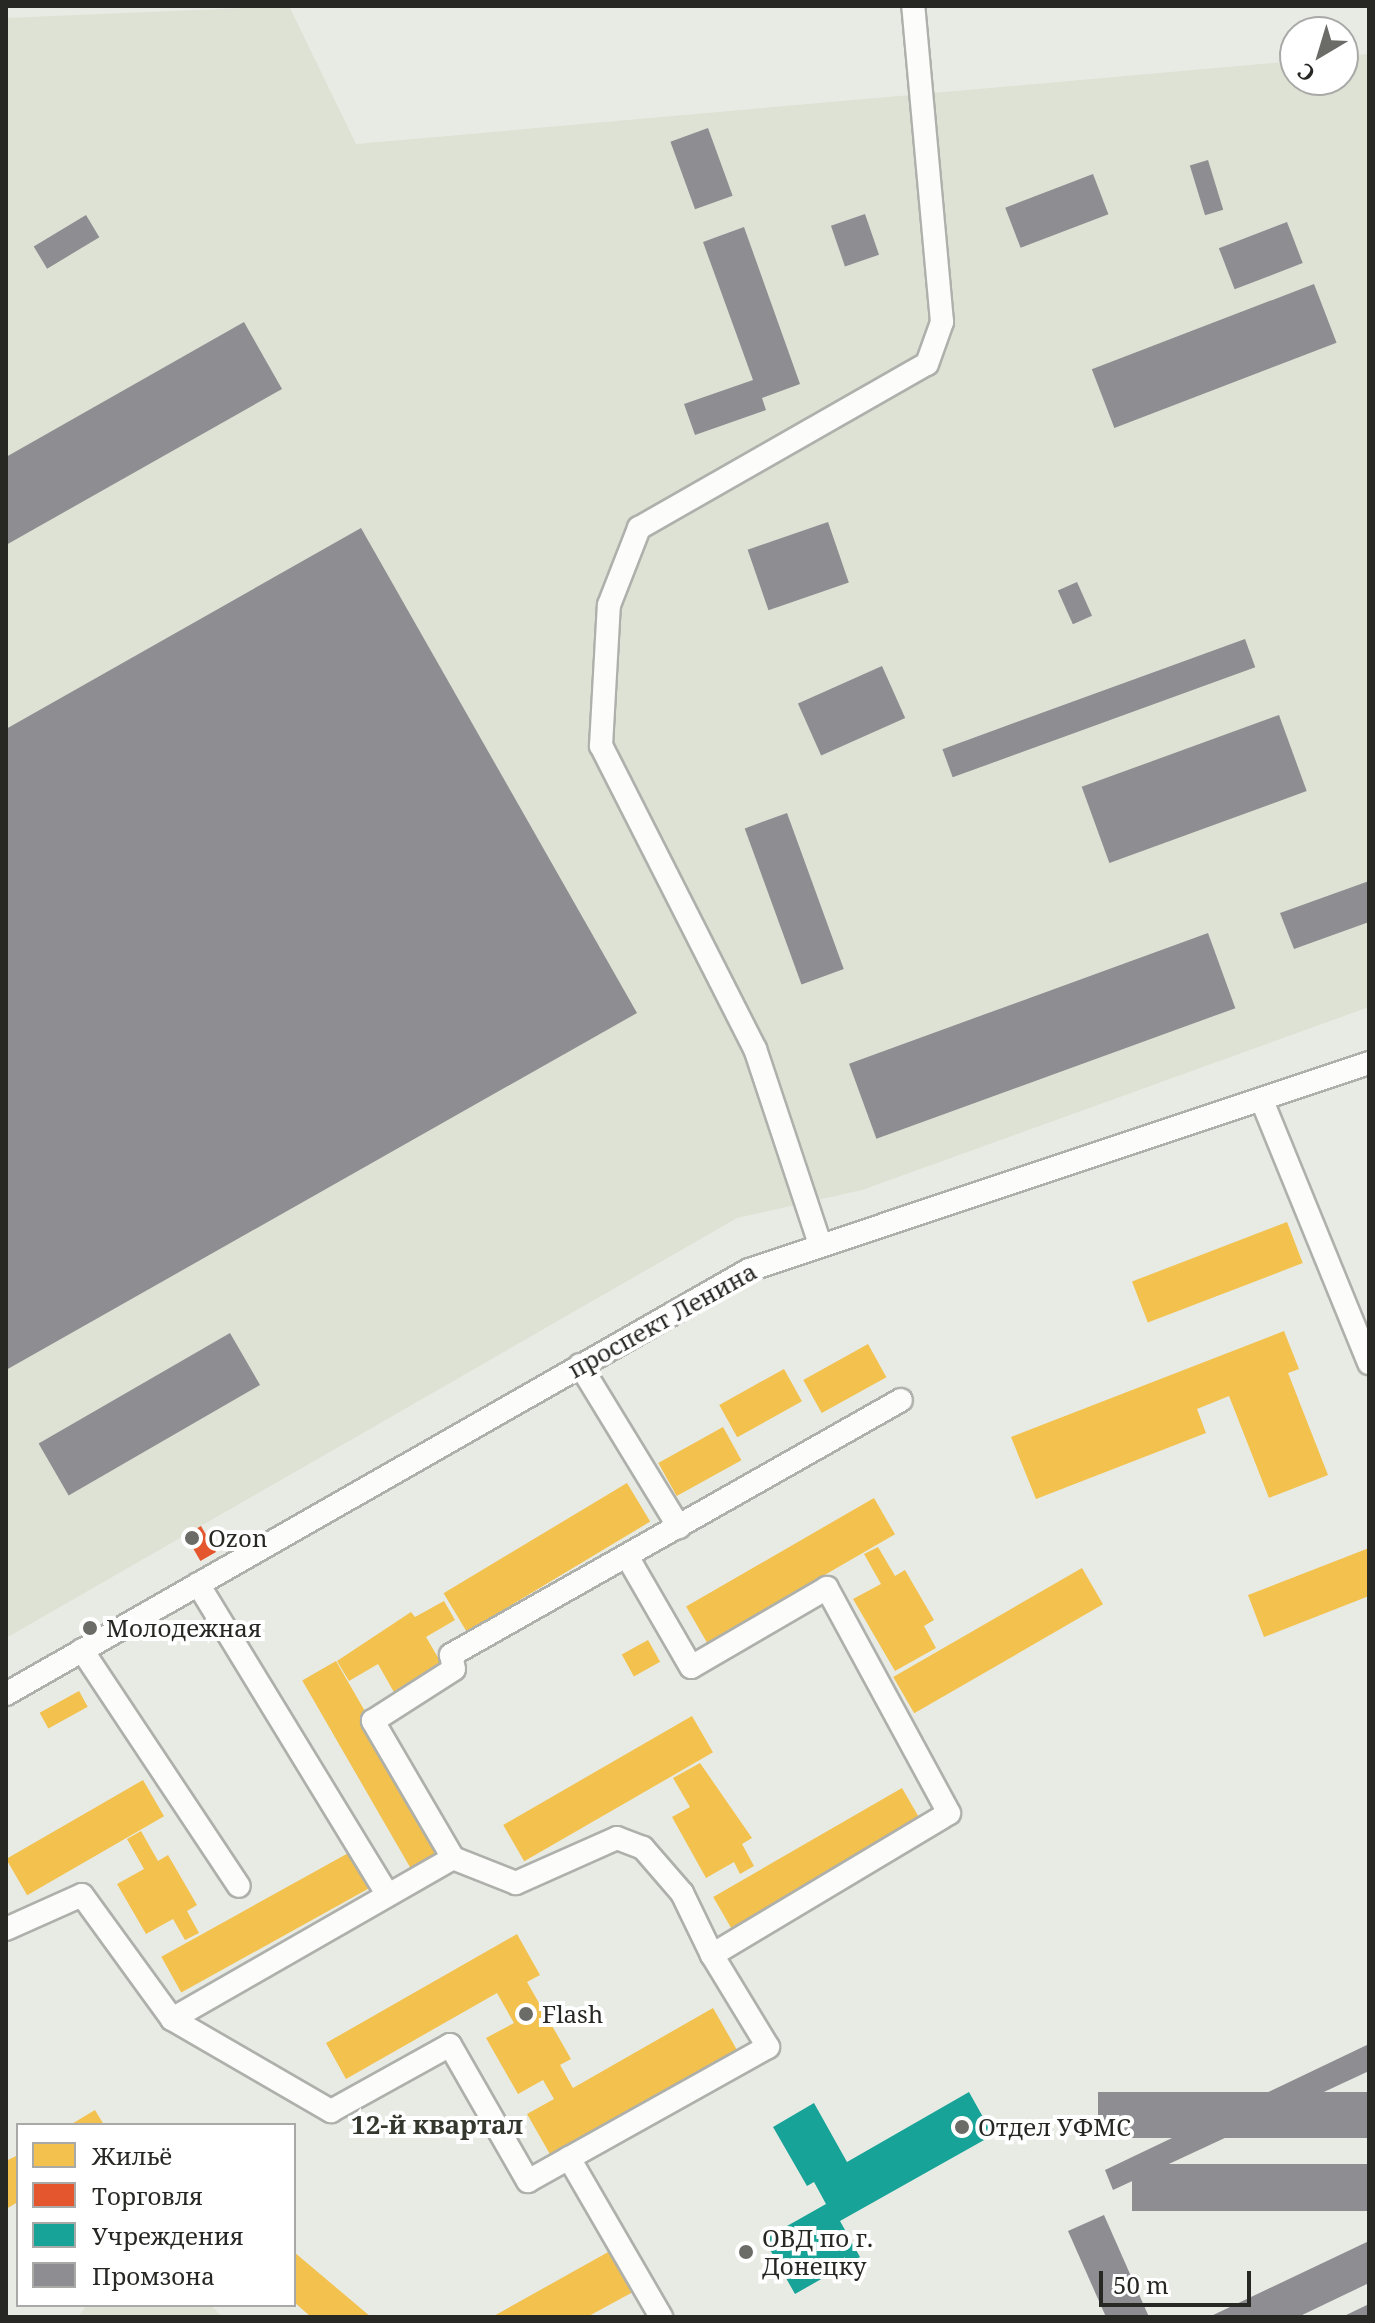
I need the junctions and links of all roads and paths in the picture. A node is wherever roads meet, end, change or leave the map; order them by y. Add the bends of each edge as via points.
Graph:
1 (913, 6) edge
2 (1369, 1063) edge
3 (1263, 1103) junction
4 (819, 1241) junction
5 (1369, 1363) edge
6 (580, 1365) junction
7 (901, 1400) dead end
8 (679, 1527) junction
9 (627, 1556) junction
10 (198, 1584) junction
11 (82, 1650) junction
12 (6, 1694) edge
13 (453, 1858) junction
14 (239, 1886) dead end
15 (388, 1895) junction
16 (6, 1929) edge
17 (712, 1955) junction
18 (172, 2019) junction
19 (569, 2158) junction
20 (661, 2317) edge

1 - 4 street via 942,322 927,364 639,528 609,605 601,746 755,1049
2 - 3 street, проспект Ленина
3 - 4 street, проспект Ленина
3 - 5 street
4 - 6 street, проспект Ленина via 749,1270
6 - 8 street
6 - 10 street, проспект Ленина
7 - 8 street
8 - 9 street
9 - 13 street via 451,1655 454,1669 373,1721
9 - 17 street via 691,1667 827,1588 949,1813
10 - 11 street, проспект Ленина
10 - 15 street
11 - 12 street, проспект Ленина
11 - 14 street
13 - 15 street
13 - 17 street via 516,1883 617,1838 643,1848 682,1893
15 - 18 street
16 - 18 street via 82,1895
17 - 19 street via 768,2047
18 - 19 street via 331,2111 450,2045 528,2181
19 - 20 street

